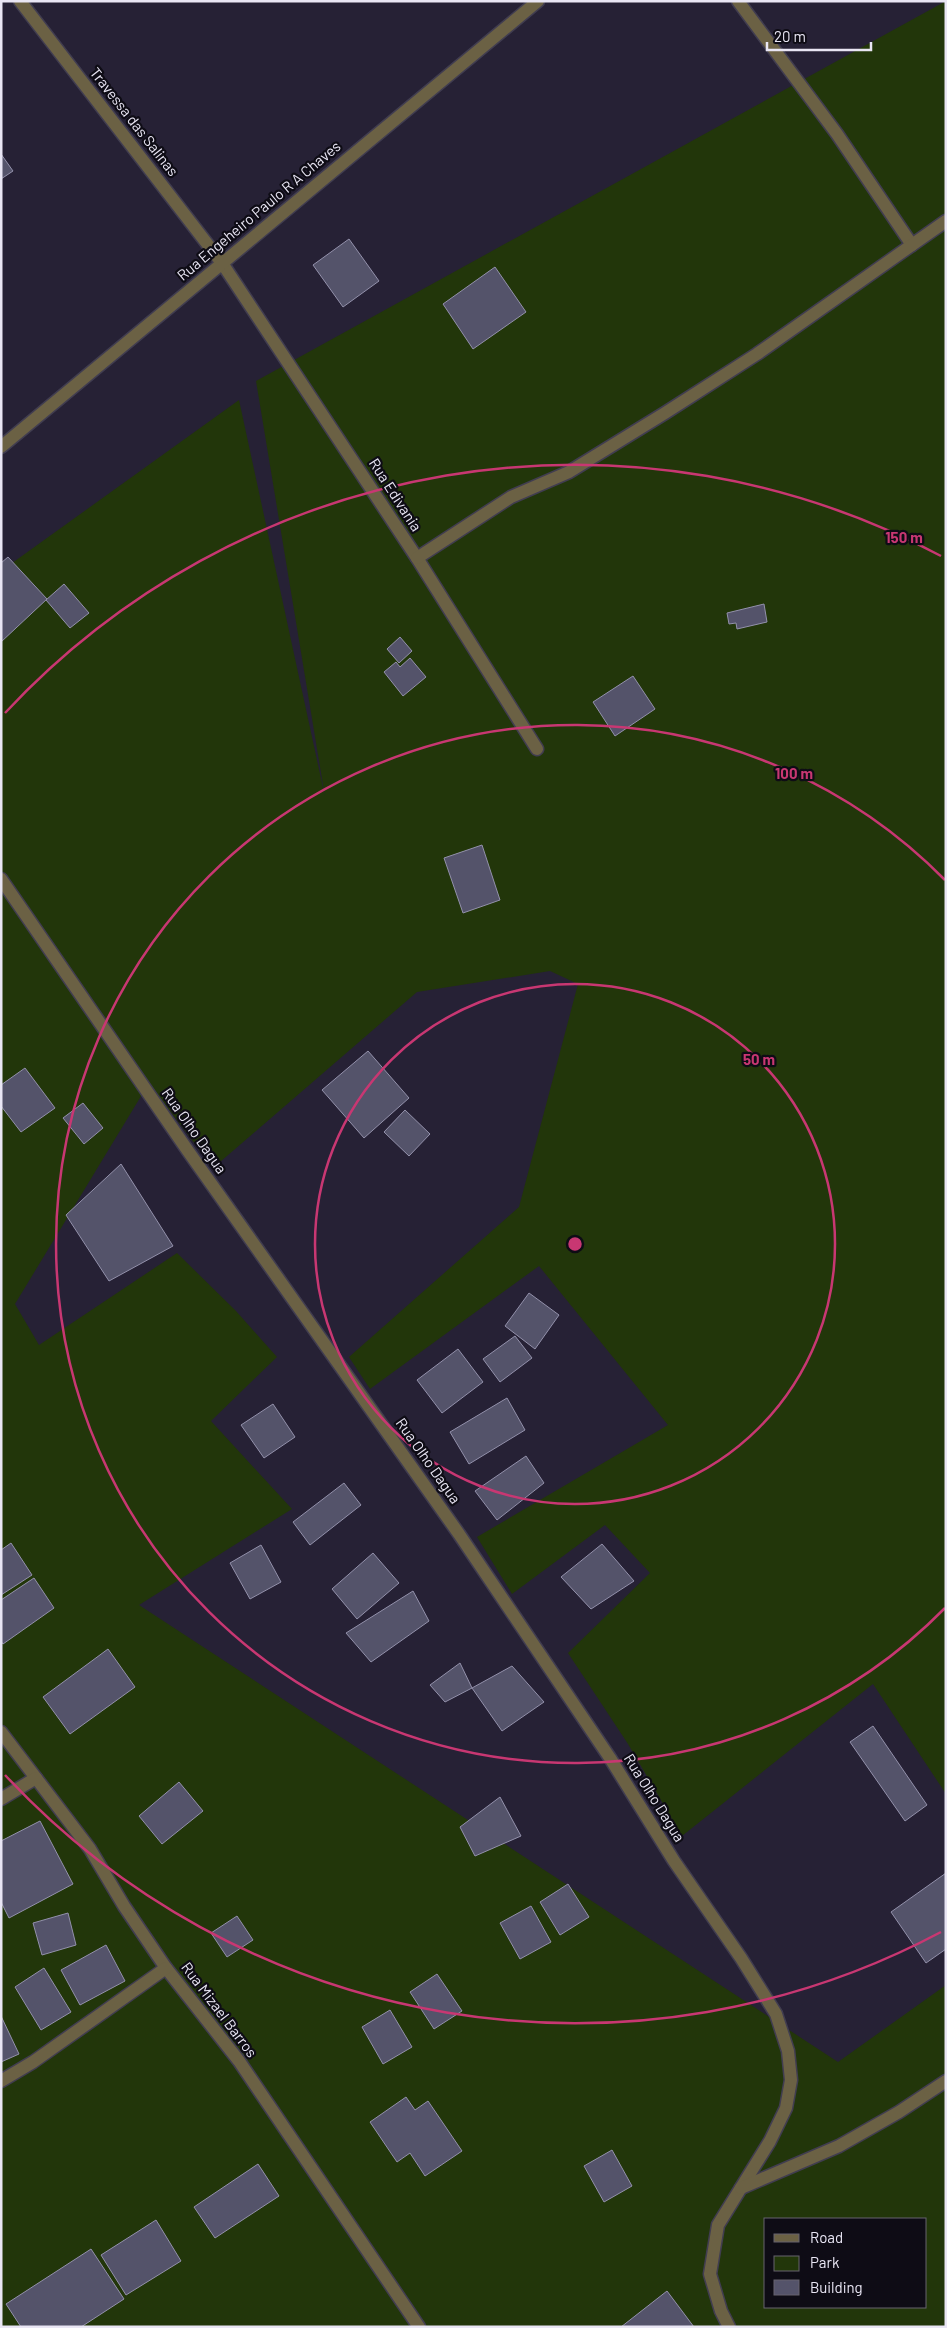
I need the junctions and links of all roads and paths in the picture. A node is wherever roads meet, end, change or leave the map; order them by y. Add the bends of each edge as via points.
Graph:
1 (20, 1) edge
2 (538, 1) edge
3 (738, 1) edge
4 (946, 221) edge
5 (912, 245) junction
6 (222, 263) junction
7 (1, 447) edge
8 (416, 558) junction
9 (537, 749) dead end
10 (1, 879) edge
11 (1, 1732) edge
12 (36, 1778) junction
13 (1, 1799) edge
14 (166, 1968) junction
15 (946, 2081) edge
16 (1, 2082) edge
17 (741, 2188) junction
18 (419, 2327) edge
19 (729, 2327) edge

1 - 6 street, Travessa das Salinas
2 - 6 street, Rua Engeheiro Paulo R A Chaves
3 - 5 street via 837,134
4 - 5 street
5 - 8 street via 666,413 569,472 511,497
6 - 7 street, Rua Engeheiro Paulo R A Chaves
6 - 8 street, Rua Edivania
8 - 9 street, Rua Edivania
10 - 17 street, Rua Olho Dagua via 188,1151 459,1534 610,1758 776,2014 788,2051 791,2080 786,2108
11 - 12 street, Rua Mizael Barros
12 - 13 street
12 - 14 street, Rua Mizael Barros via 90,1849
14 - 16 street
14 - 18 street, Rua Mizael Barros via 239,2061
15 - 17 street via 839,2146
17 - 19 street, Rua Olho Dagua via 718,2225 710,2274

